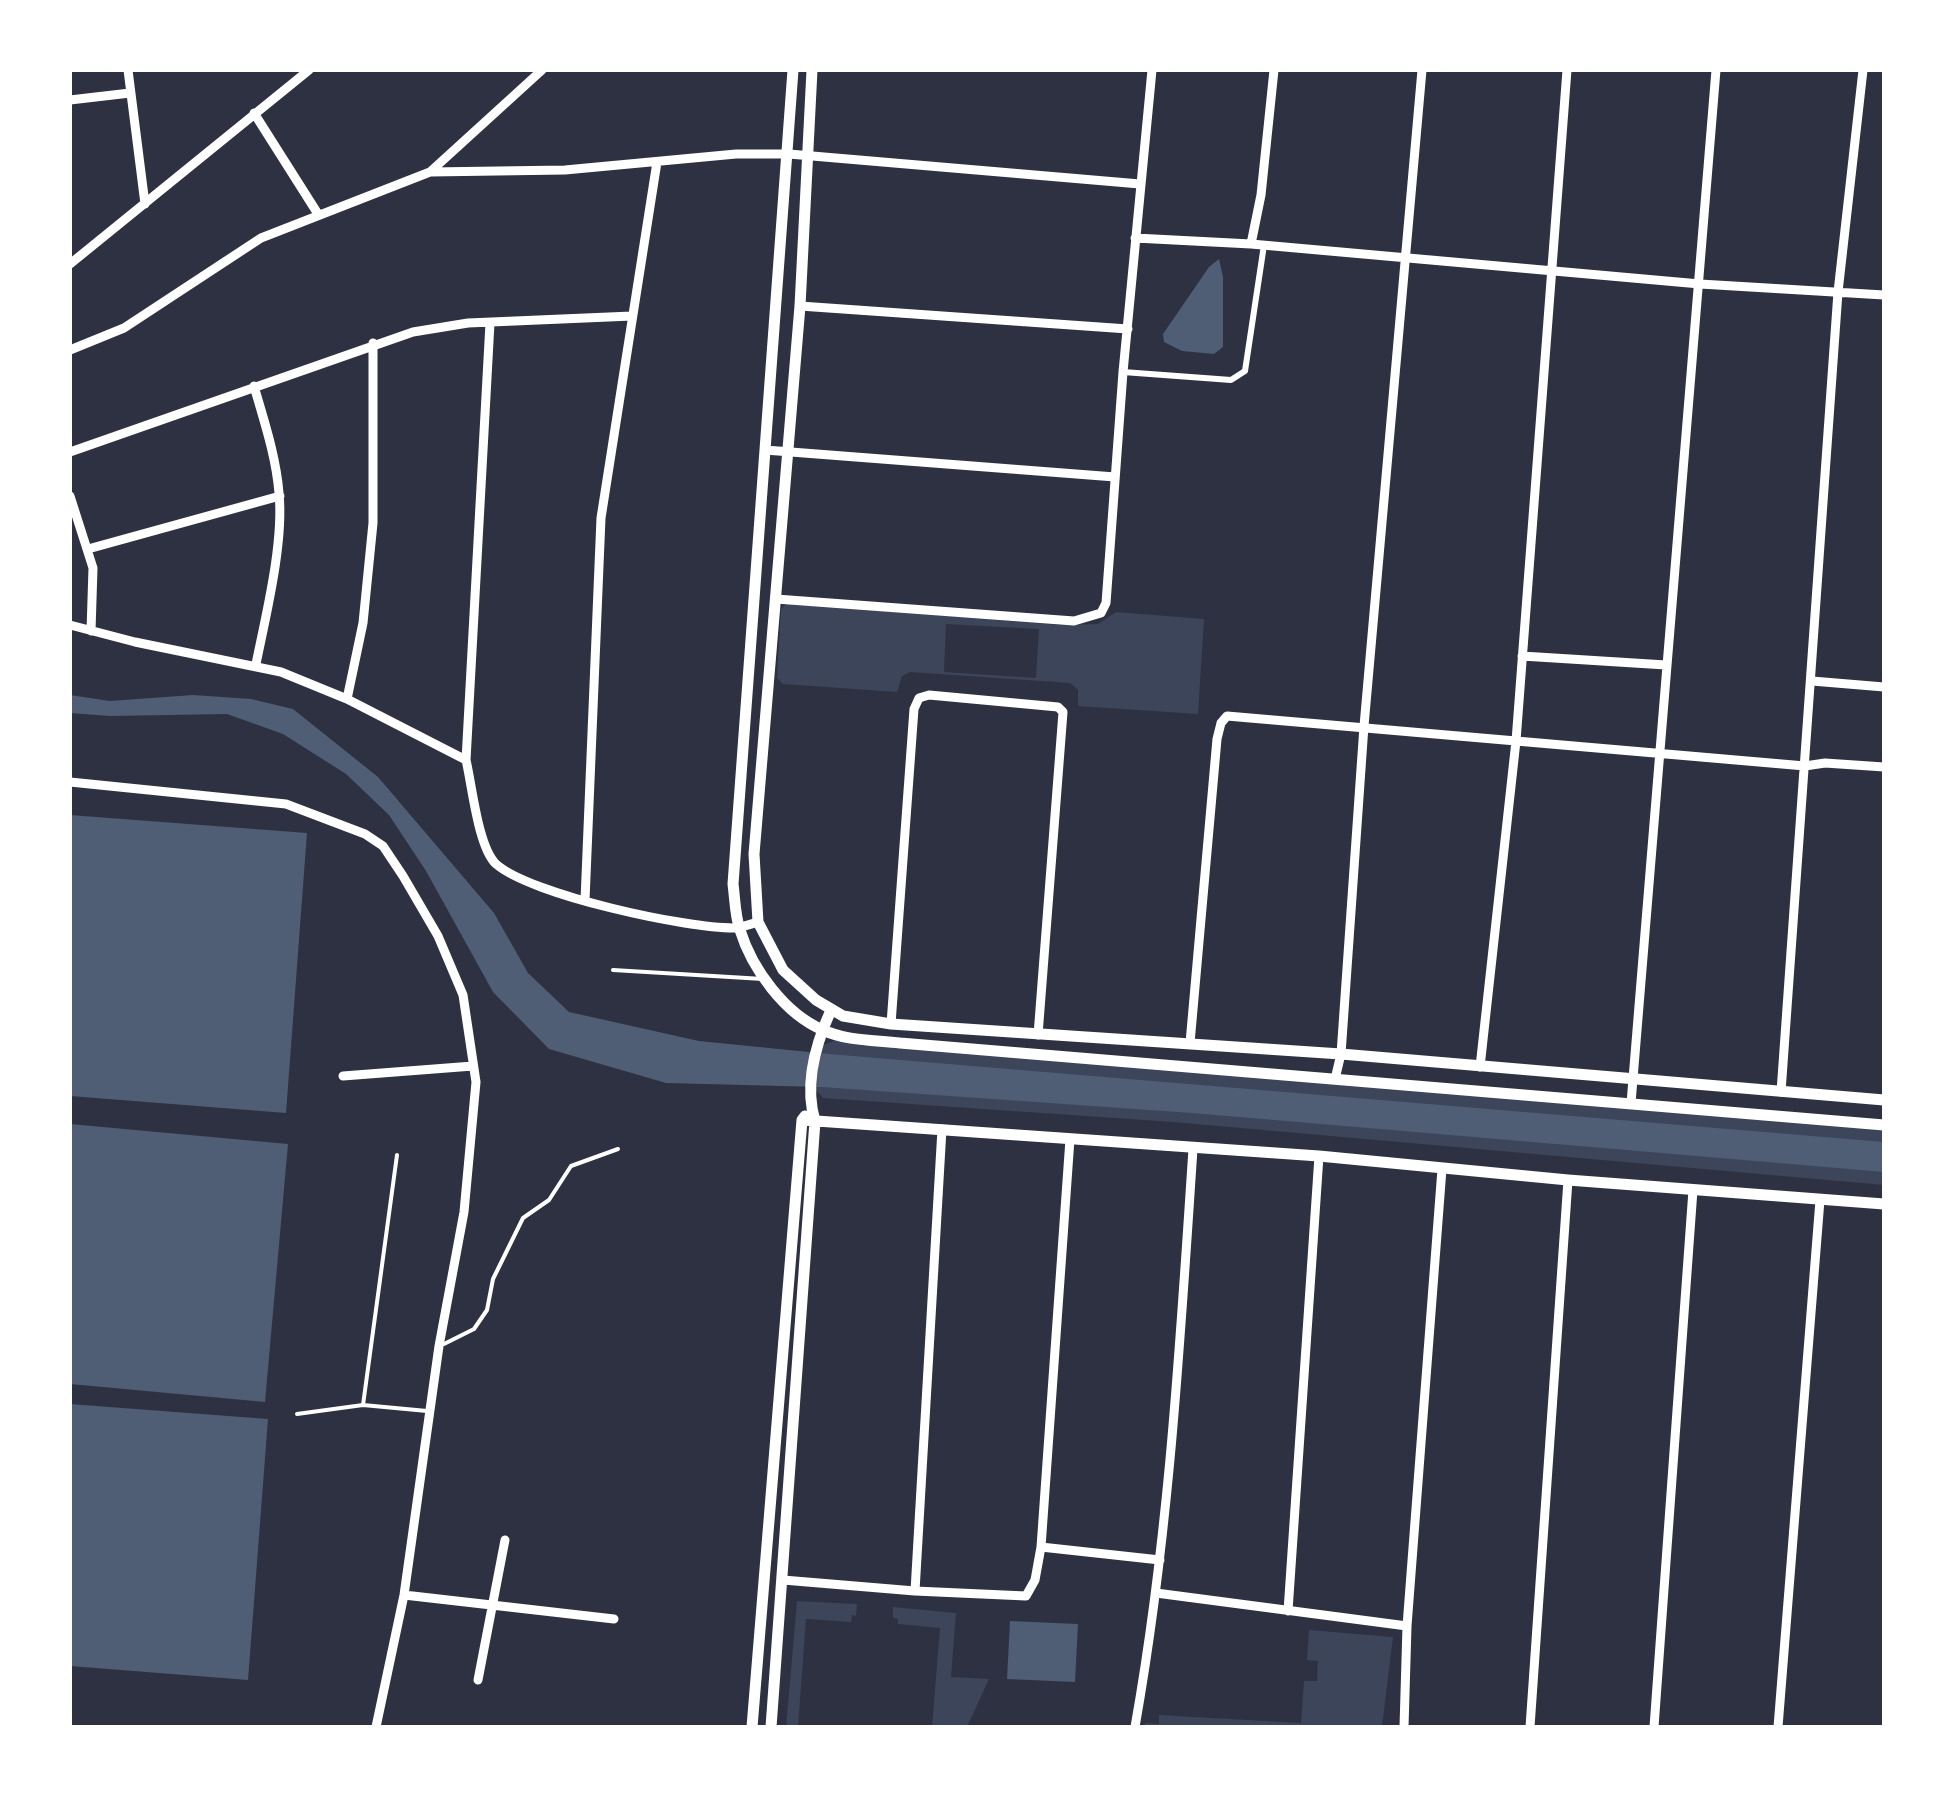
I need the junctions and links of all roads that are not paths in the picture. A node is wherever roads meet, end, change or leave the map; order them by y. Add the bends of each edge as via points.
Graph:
1 (128, 70) edge
2 (308, 70) edge
3 (542, 70) edge
4 (793, 70) edge
5 (812, 70) edge
6 (1152, 70) edge
7 (1274, 70) edge
8 (1422, 70) edge
9 (1567, 70) edge
10 (1716, 70) edge
11 (1864, 70) edge
12 (130, 93) junction
13 (70, 100) edge
14 (254, 113) junction
15 (789, 154) junction
16 (810, 156) junction
17 (657, 162) junction
18 (430, 172) junction
19 (1140, 184) junction
20 (146, 204) junction
21 (318, 214) junction
22 (1135, 238) junction
23 (1250, 244) junction
24 (1264, 246) junction
25 (1405, 258) junction
26 (70, 264) edge
27 (1552, 269) junction
28 (1700, 284) junction
29 (1838, 292) junction
30 (1884, 295) edge
31 (800, 306) junction
32 (632, 316) junction
33 (490, 323) junction
34 (1128, 328) junction
35 (374, 344) junction
36 (70, 350) edge
37 (1123, 372) junction
38 (254, 386) junction
39 (765, 450) junction
40 (70, 452) edge
41 (788, 452) junction
42 (1115, 477) junction
43 (70, 496) edge
44 (280, 496) junction
45 (758, 528) junction
46 (780, 530) junction
47 (88, 549) junction
48 (776, 600) junction
49 (70, 625) edge
50 (91, 631) junction
51 (1522, 656) junction
52 (256, 664) junction
53 (1666, 665) junction
54 (1812, 681) junction
55 (1884, 687) edge
56 (347, 699) junction
57 (1364, 726) junction
58 (1516, 741) junction
59 (1660, 755) junction
60 (466, 760) junction
61 (1805, 766) junction
62 (1884, 767) edge
63 (70, 782) edge
64 (585, 900) junction
65 (758, 922) junction
66 (738, 928) junction
67 (613, 970) dead end
68 (766, 979) junction
69 (831, 1010) junction
70 (890, 1024) junction
71 (822, 1030) junction
72 (1038, 1034) junction
73 (1190, 1043) junction
74 (1341, 1054) junction
75 (473, 1066) junction
76 (1480, 1067) junction
77 (343, 1076) dead end
78 (1633, 1078) junction
79 (1336, 1079) junction
80 (1780, 1092) junction
81 (1884, 1100) edge
82 (1631, 1104) junction
83 (810, 1113) junction
84 (1884, 1125) edge
85 (942, 1129) junction
86 (1070, 1138) junction
87 (618, 1149) dead end
88 (1193, 1149) junction
89 (397, 1155) dead end
90 (1319, 1156) junction
91 (1442, 1169) junction
92 (1568, 1180) junction
93 (1693, 1190) junction
94 (1820, 1200) junction
95 (1884, 1204) edge
96 (439, 1346) junction
97 (363, 1405) junction
98 (432, 1412) junction
99 (297, 1414) dead end
100 (773, 1446) junction
101 (792, 1448) junction
102 (505, 1540) dead end
103 (1041, 1547) junction
104 (1160, 1560) junction
105 (783, 1580) junction
106 (915, 1591) junction
107 (1156, 1593) junction
108 (404, 1595) junction
109 (492, 1605) junction
110 (1288, 1611) junction
111 (614, 1619) dead end
112 (1407, 1626) junction
113 (478, 1680) dead end
114 (376, 1727) edge
115 (752, 1727) edge
116 (771, 1727) edge
117 (1135, 1727) edge
118 (1404, 1727) edge
119 (1530, 1727) edge
120 (1654, 1727) edge
121 (1778, 1727) edge

1 - 12 street
2 - 14 street
3 - 18 street
4 - 15 street
5 - 16 street
6 - 19 street
7 - 23 street
8 - 25 street
9 - 27 street
10 - 28 street
11 - 29 street
12 - 13 street
12 - 20 street
14 - 20 street
14 - 21 street
15 - 16 street
15 - 17 street
15 - 39 street
16 - 19 street
16 - 31 street
17 - 18 street
17 - 32 street
18 - 21 street
19 - 22 street
20 - 26 street
21 - 36 street via 261,238 124,328
22 - 23 street
22 - 34 street
23 - 24 street
24 - 25 street
24 - 37 street via 1245,370 1231,380
25 - 27 street
25 - 57 street
27 - 28 street
27 - 51 street
28 - 29 street
28 - 53 street
29 - 30 street
29 - 54 street
31 - 34 street
31 - 41 street
32 - 33 street
32 - 64 street via 601,518
33 - 35 street
33 - 60 street
34 - 37 street
35 - 38 street
35 - 56 street via 372,524 364,622
37 - 42 street
38 - 40 street
38 - 44 street
39 - 41 street
39 - 45 street
41 - 42 street
41 - 46 street
42 - 48 street via 1101,613 1074,621
43 - 47 street
44 - 47 street
44 - 52 street via 272,590
45 - 46 street
45 - 66 street via 734,857
46 - 48 street
47 - 50 street
48 - 65 street via 754,854
49 - 50 street
50 - 52 street
51 - 53 street
51 - 58 street
52 - 56 street
53 - 59 street
54 - 55 street
54 - 61 street
56 - 60 street
57 - 58 street
57 - 73 street via 1227,716 1221,722
57 - 74 street
58 - 59 street
58 - 76 street
59 - 61 street
59 - 78 street
60 - 64 street via 496,864
61 - 62 street
61 - 80 street
63 - 75 street via 286,804 383,846 438,936 463,996
64 - 66 street via 664,921
65 - 66 street
65 - 69 street via 783,970
66 - 68 street
67 - 68 lane
68 - 71 street via 790,1008
69 - 70 street
69 - 71 street
70 - 72 street
70 - 72 street via 914,709 930,694 1064,712
71 - 79 street via 900,1043
71 - 83 street
72 - 73 street
73 - 74 street
74 - 76 street
74 - 79 street
75 - 77 street
75 - 96 street via 464,1212
76 - 78 street
78 - 80 street
78 - 82 street
79 - 82 street
80 - 81 street
82 - 84 street
83 - 85 street
83 - 100 street
83 - 101 street
85 - 86 street
85 - 106 street
86 - 88 street
86 - 103 street
87 - 96 lane via 571,1166 549,1200 523,1218 493,1280 487,1310 474,1329
88 - 90 street
88 - 104 street
89 - 97 lane
90 - 91 street
90 - 110 street
91 - 92 street
91 - 112 street
92 - 93 street
92 - 119 street
93 - 94 street
93 - 120 street
94 - 95 street
94 - 121 street
96 - 98 street
97 - 98 lane
97 - 99 lane
98 - 108 street
100 - 101 street
100 - 115 street
101 - 105 street
102 - 109 street
103 - 104 street
103 - 106 street via 1026,1596
104 - 107 street
105 - 106 street
105 - 116 street
107 - 110 street
107 - 117 street
108 - 109 street
108 - 114 street
109 - 111 street
109 - 113 street
110 - 112 street
112 - 118 street

